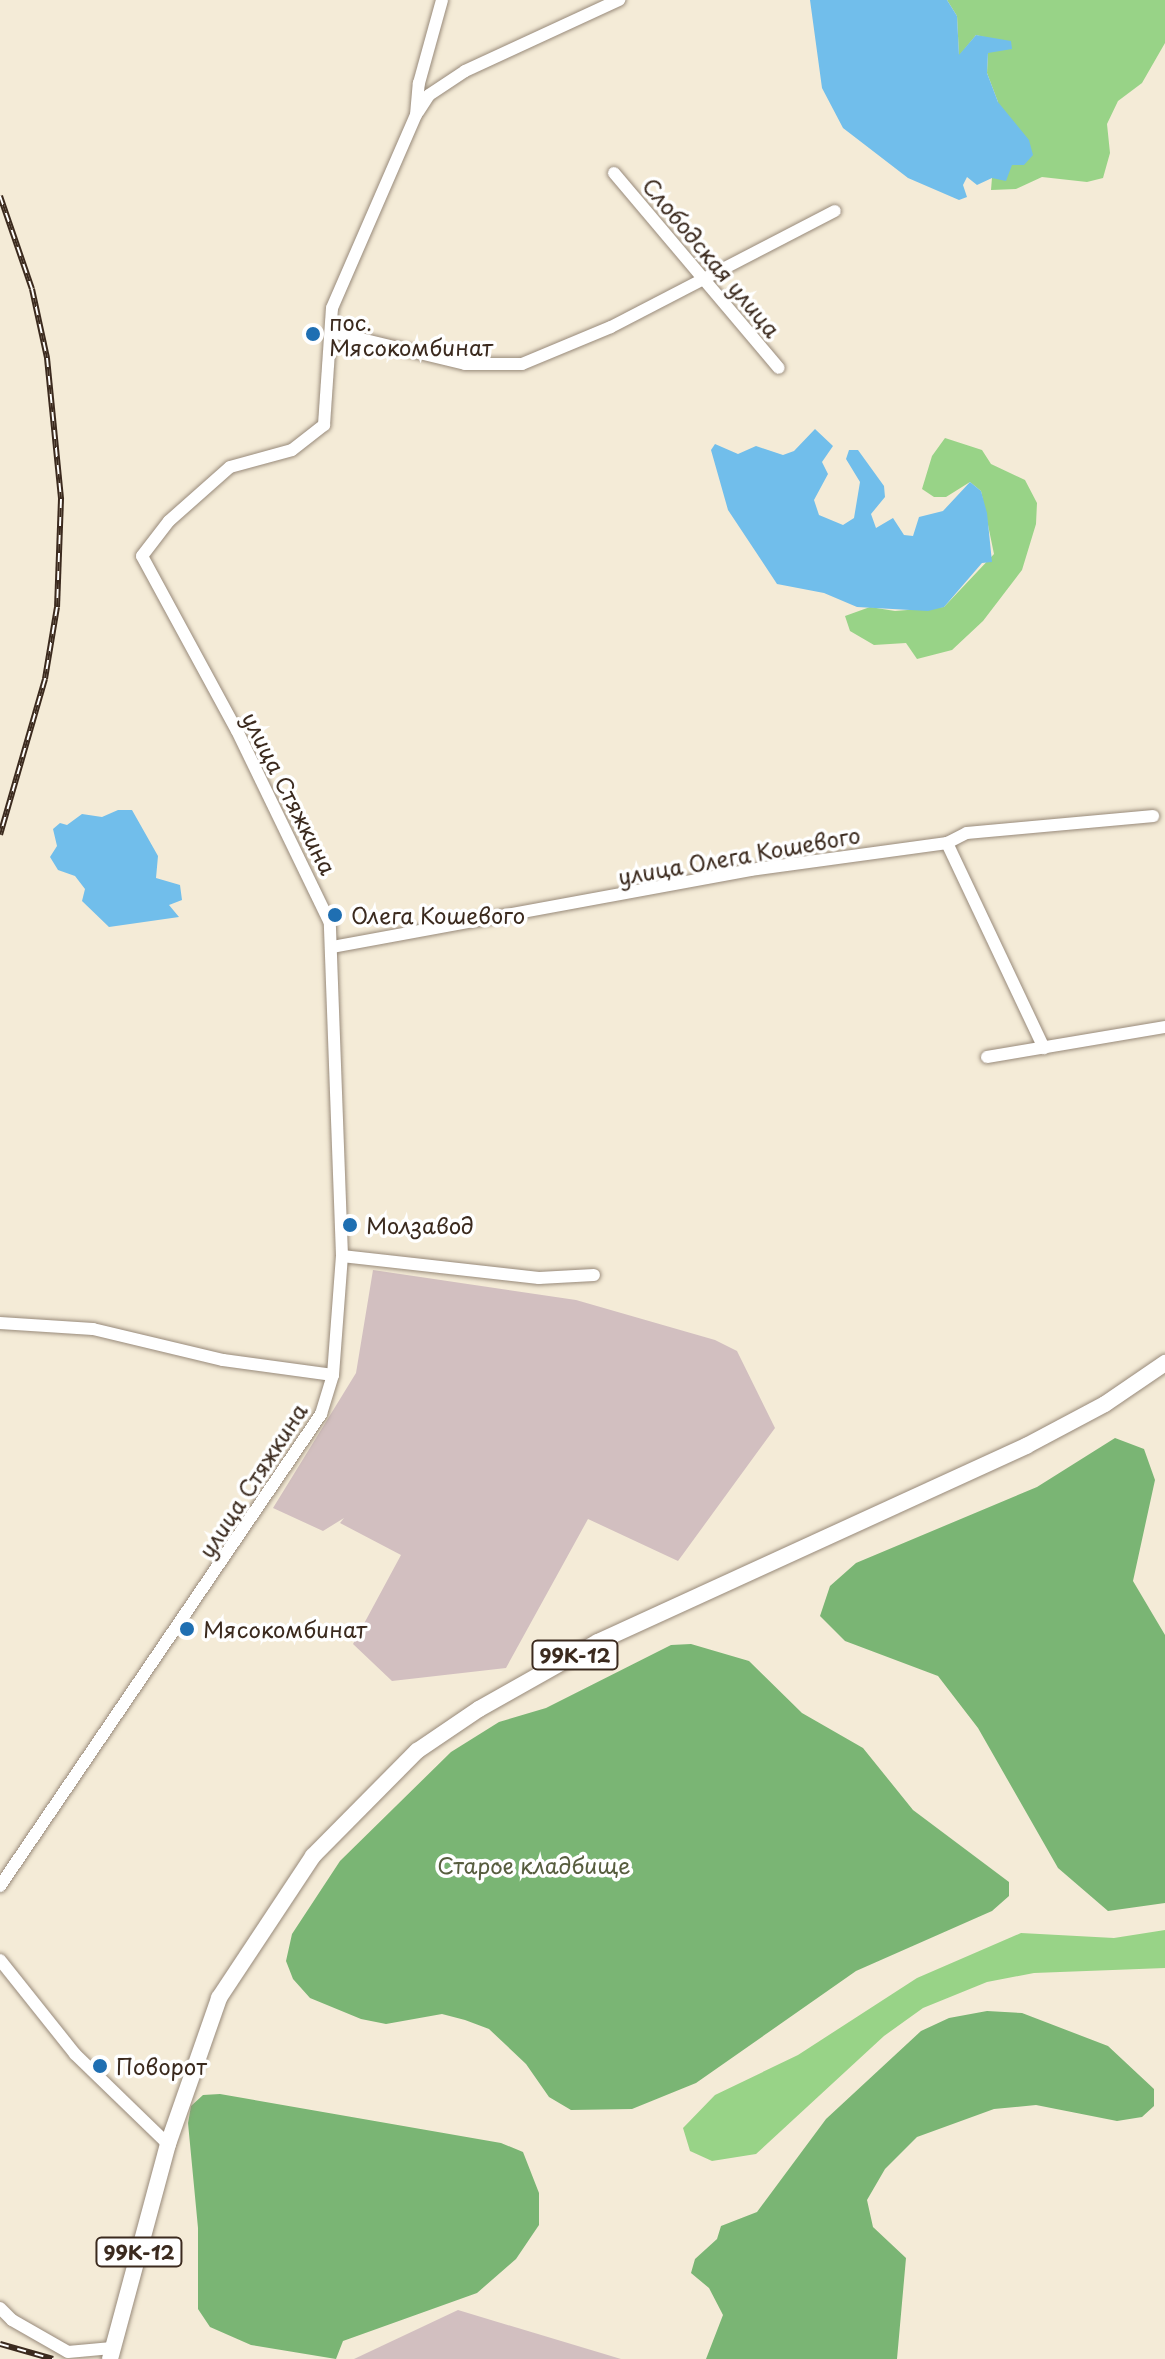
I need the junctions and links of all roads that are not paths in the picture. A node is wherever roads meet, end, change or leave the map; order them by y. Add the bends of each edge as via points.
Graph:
1 (442, 0) edge
2 (619, 0) edge
3 (416, 115) junction
4 (614, 173) dead end
5 (835, 211) dead end
6 (701, 278) junction
7 (332, 332) junction
8 (779, 368) dead end
9 (1153, 816) dead end
10 (947, 843) junction
11 (332, 947) junction
12 (1165, 1027) edge
13 (1044, 1048) junction
14 (987, 1057) dead end
15 (342, 1256) junction
16 (594, 1275) dead end
17 (0, 1323) edge
18 (1165, 1363) edge
19 (333, 1375) junction
20 (0, 1886) edge
21 (0, 1960) edge
22 (168, 2144) junction
23 (0, 2308) edge
24 (111, 2354) edge

1 - 3 street, улица Стяжкина via 419,83
2 - 3 street via 465,71 429,95
3 - 7 street, улица Стяжкина via 332,308
4 - 6 street, Слободская улица
5 - 6 street
6 - 7 street via 551,355 494,368
6 - 8 street, Слободская улица
7 - 11 street, улица Стяжкина via 324,425 292,450 230,467 169,521 142,556 323,902
9 - 10 street, улица Олега Кошевого via 967,833
10 - 11 street, улица Олега Кошевого via 750,870
10 - 13 street
11 - 15 street, улица Стяжкина
12 - 13 street
13 - 14 street
15 - 16 street via 539,1278
15 - 19 street, улица Стяжкина
17 - 19 street via 93,1329 223,1360
18 - 22 main road, 99К-12 via 1105,1404 1026,1446 598,1642 417,1751 313,1856 265,1921 219,1998
19 - 20 street, улица Стяжкина via 321,1414
21 - 22 street via 75,2054
22 - 24 main road, 99К-12
23 - 24 street via 68,2352

